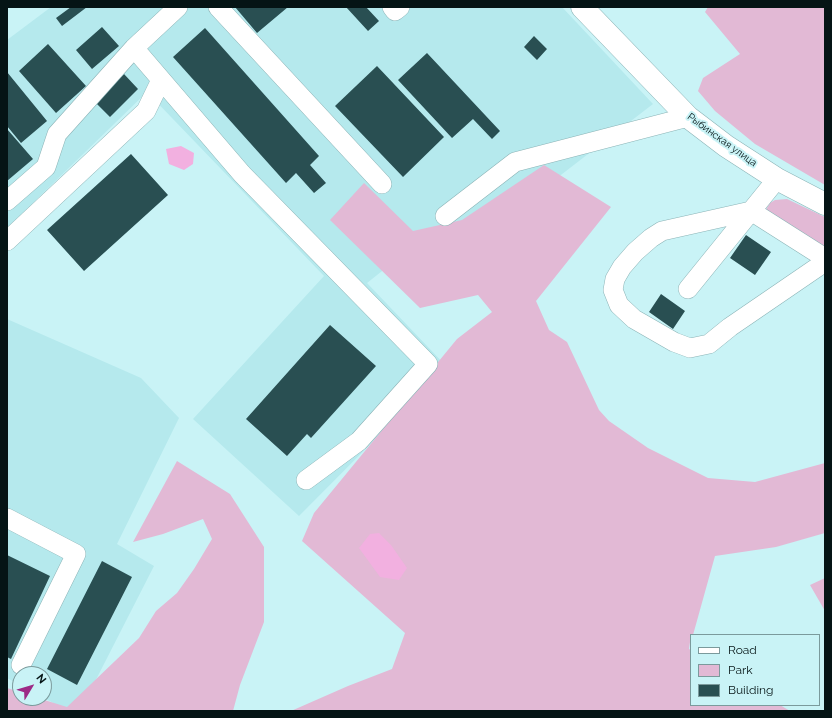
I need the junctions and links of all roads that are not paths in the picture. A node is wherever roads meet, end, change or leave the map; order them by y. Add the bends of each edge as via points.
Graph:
1 (178, 7) edge
2 (218, 7) edge
3 (392, 7) edge
4 (400, 7) edge
5 (582, 7) edge
6 (134, 48) junction
7 (161, 80) junction
8 (688, 117) junction
9 (777, 180) junction
10 (382, 184) dead end
11 (7, 201) edge
12 (825, 204) edge
13 (751, 211) junction
14 (445, 216) dead end
15 (7, 241) edge
16 (825, 258) edge
17 (825, 262) edge
18 (688, 289) dead end
19 (306, 480) dead end
20 (7, 518) edge
21 (21, 665) dead end

1 - 6 street
2 - 10 street
3 - 4 street via 395,11
5 - 8 main road, Рыбинская улица
6 - 7 street
6 - 11 street via 57,134 46,167
7 - 15 street via 146,111
7 - 19 street via 242,174 428,364 359,441
8 - 9 main road, Рыбинская улица
8 - 14 street via 516,162
9 - 12 main road, Рыбинская улица
9 - 13 street
13 - 16 street
13 - 17 street via 662,231 651,238 635,252 615,279 613,290 619,305 634,319 656,333 690,348 709,344
13 - 18 street
20 - 21 street via 76,554

